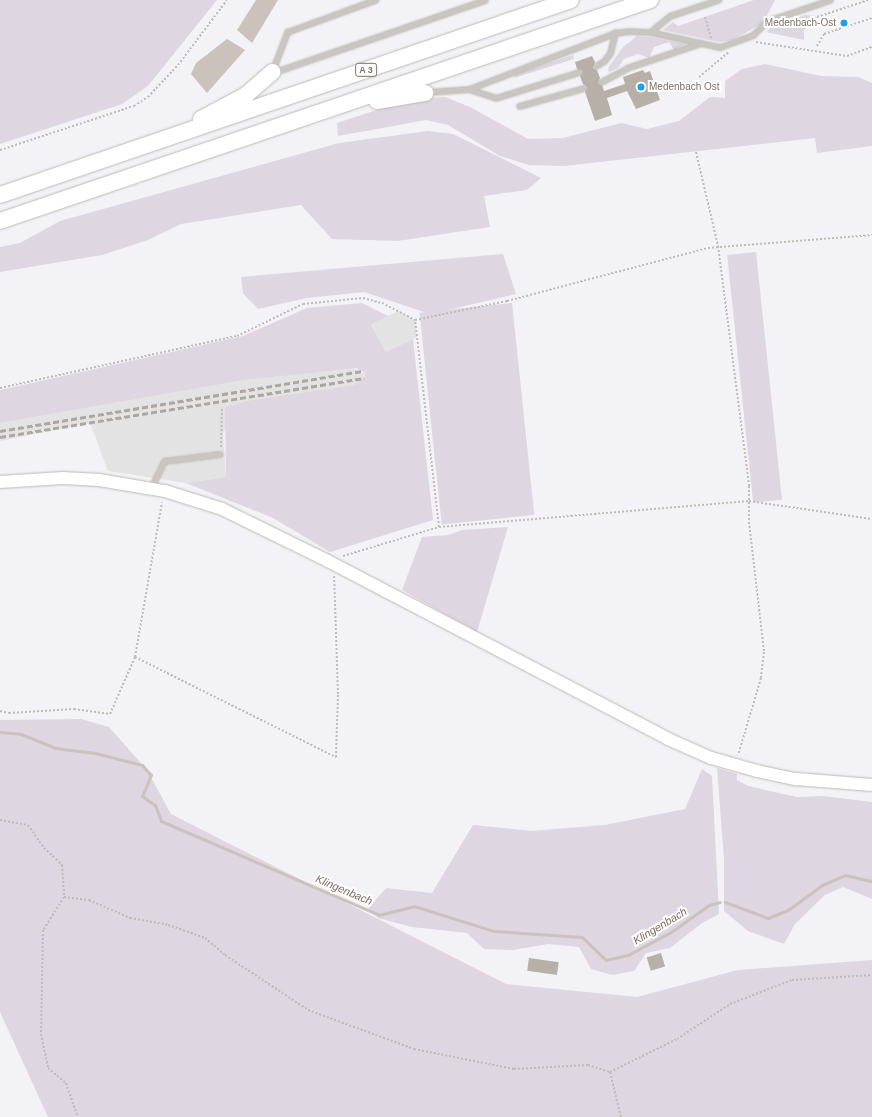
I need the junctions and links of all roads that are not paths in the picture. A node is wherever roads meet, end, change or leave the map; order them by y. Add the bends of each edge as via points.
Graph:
1 (375, 0) edge
2 (485, 0) edge
3 (571, 0) edge
4 (650, 0) edge
5 (718, 0) edge
6 (830, 0) edge
7 (650, 32) junction
8 (615, 34) junction
9 (701, 43) junction
10 (596, 66) dead end
11 (272, 72) junction
12 (579, 72) dead end
13 (601, 82) dead end
14 (584, 88) dead end
15 (469, 89) junction
16 (425, 93) joint
17 (519, 106) dead end
18 (328, 109) junction
19 (161, 141) junction
20 (0, 195) edge
21 (0, 221) edge
22 (220, 454) road end
23 (0, 482) edge
24 (151, 488) junction
25 (872, 785) edge

1 - 11 lane via 287,32
2 - 11 lane
3 - 19 highway, A 3
4 - 18 highway, A 3
5 - 7 lane via 670,16
6 - 9 lane via 768,21 753,35 720,47
7 - 8 lane
7 - 9 lane
8 - 10 lane via 610,52 604,61
8 - 15 lane
9 - 13 lane via 627,68
11 - 19 highway via 246,95
12 - 15 lane via 496,98
14 - 17 lane
15 - 16 lane
16 - 18 highway
18 - 21 highway, A 3
19 - 20 highway, A 3
22 - 24 lane via 164,461
23 - 24 main road via 63,478
24 - 25 main road via 222,509 331,562 668,739 735,766 796,779

